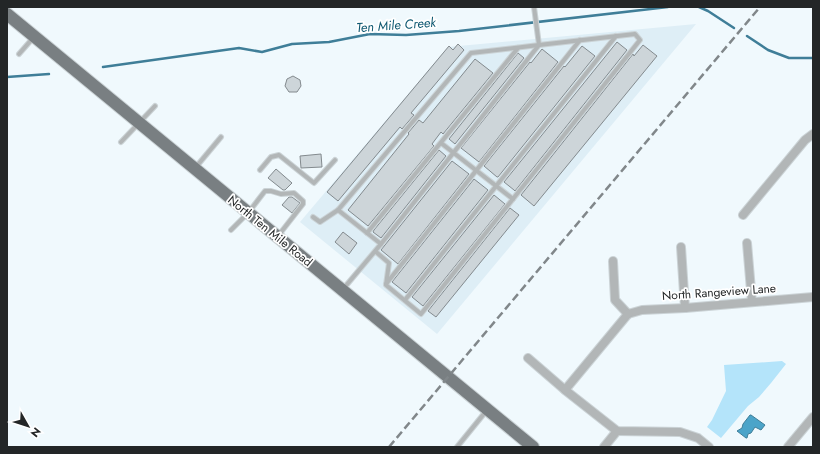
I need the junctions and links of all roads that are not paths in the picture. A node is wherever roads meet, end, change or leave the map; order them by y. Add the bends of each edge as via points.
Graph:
1 (534, 7) edge
2 (7, 14) edge
3 (34, 36) junction
4 (616, 36) junction
5 (580, 40) junction
6 (539, 45) junction
7 (518, 47) junction
8 (20, 54) dead end
9 (155, 106) dead end
10 (139, 123) junction
11 (813, 134) edge
12 (221, 137) dead end
13 (121, 142) dead end
14 (441, 143) junction
15 (454, 153) junction
16 (335, 160) dead end
17 (194, 168) junction
18 (260, 170) dead end
19 (476, 171) junction
20 (496, 186) junction
21 (512, 199) junction
22 (338, 210) junction
23 (248, 213) junction
24 (743, 215) dead end
25 (313, 217) dead end
26 (231, 230) dead end
27 (367, 233) junction
28 (277, 236) junction
29 (747, 243) dead end
30 (381, 244) junction
31 (681, 247) dead end
32 (375, 251) junction
33 (613, 261) dead end
34 (386, 285) junction
35 (342, 290) junction
36 (813, 297) edge
37 (405, 300) junction
38 (752, 302) junction
39 (685, 308) junction
40 (628, 314) junction
41 (528, 358) dead end
42 (565, 390) junction
43 (487, 410) junction
44 (813, 417) edge
45 (617, 431) junction
46 (457, 447) edge
47 (533, 447) edge
48 (604, 447) edge
49 (709, 447) edge
50 (788, 447) edge

1 - 6 lane
2 - 3 main road, North Ten Mile Road
3 - 8 lane
3 - 10 main road, North Ten Mile Road
4 - 5 lane
4 - 20 lane
4 - 21 lane via 635,34 640,40
5 - 6 lane
5 - 19 lane
6 - 7 lane
6 - 15 lane
7 - 14 lane
7 - 22 lane via 471,53
9 - 10 lane
10 - 13 lane
10 - 17 main road, North Ten Mile Road
11 - 24 street via 805,140
12 - 17 lane
14 - 15 lane
14 - 27 lane
15 - 19 lane
15 - 30 lane
16 - 18 lane via 314,183 279,155 271,158
17 - 23 main road, North Ten Mile Road
19 - 20 lane
19 - 34 lane
20 - 21 lane
20 - 37 lane
21 - 37 lane via 421,314
22 - 25 lane via 320,222
22 - 27 lane
23 - 26 lane
23 - 28 main road, North Ten Mile Road
23 - 28 lane via 265,191 281,194 294,192 303,204
27 - 30 lane
28 - 35 main road, North Ten Mile Road
29 - 38 street
30 - 32 lane
31 - 39 street
32 - 34 lane via 389,263
32 - 35 lane
33 - 40 street via 615,300
34 - 37 lane
35 - 43 main road, North Ten Mile Road
36 - 38 street, North Rangeview Lane
38 - 39 street, North Rangeview Lane
39 - 40 street, North Rangeview Lane via 642,310
40 - 42 street
41 - 42 street
42 - 45 street
43 - 46 lane
43 - 47 main road, North Ten Mile Road
44 - 50 street
45 - 48 street
45 - 49 street via 680,432 698,438

